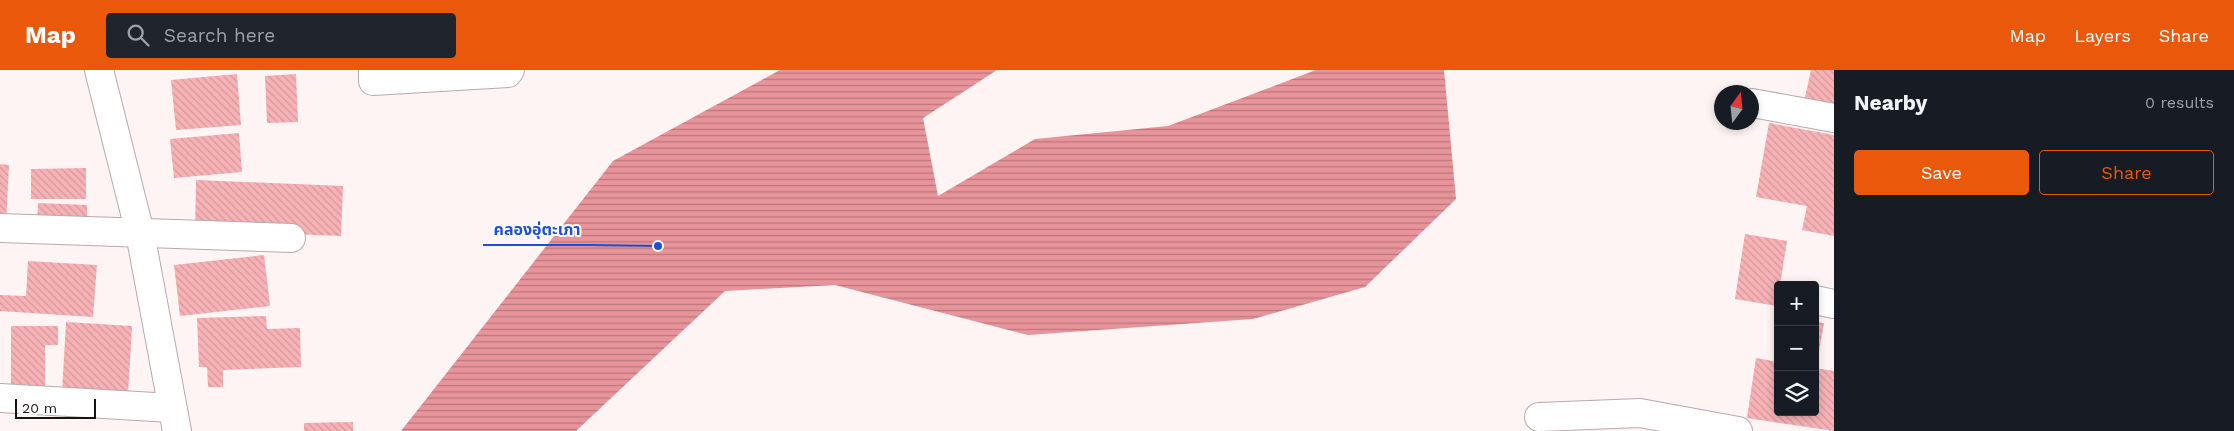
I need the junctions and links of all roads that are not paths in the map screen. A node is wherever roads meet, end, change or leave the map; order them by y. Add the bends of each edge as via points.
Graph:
1 (98, 70) edge
2 (373, 70) edge
3 (510, 70) edge
4 (1759, 104) edge
5 (1834, 118) edge
6 (0, 228) edge
7 (140, 233) junction
8 (290, 238) dead end
9 (1819, 301) edge
10 (1834, 304) edge
11 (0, 398) edge
12 (1539, 417) dead end
13 (175, 419) edge
14 (1738, 431) edge

1 - 7 street
2 - 3 street via 373,81
4 - 5 street
6 - 7 street
7 - 8 street
7 - 13 street
9 - 10 street
11 - 13 street
12 - 14 street via 1640,413

